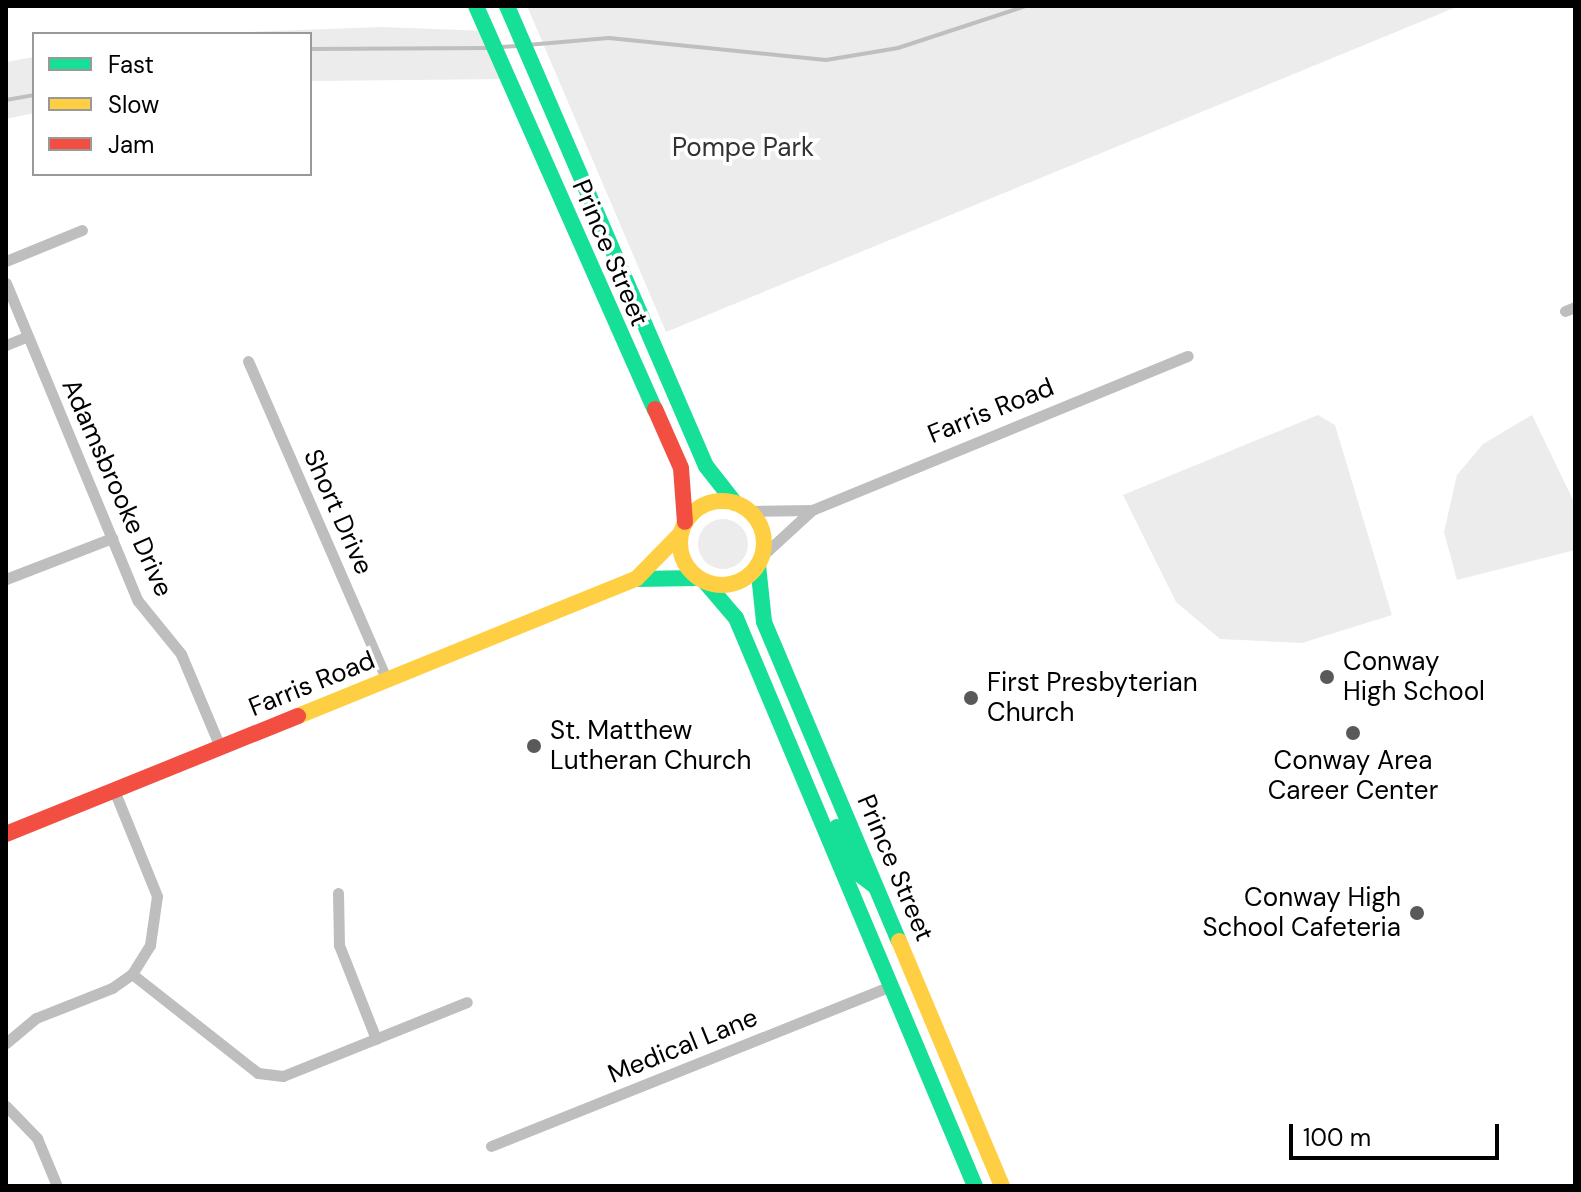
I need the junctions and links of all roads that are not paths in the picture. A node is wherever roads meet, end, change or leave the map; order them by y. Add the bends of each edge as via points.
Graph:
1 (476, 6) edge
2 (507, 6) edge
3 (82, 230) dead end
4 (6, 261) edge
5 (6, 283) edge
6 (26, 337) junction
7 (6, 345) edge
8 (1188, 356) dead end
9 (248, 361) dead end
10 (742, 507) junction
11 (812, 510) junction
12 (683, 528) junction
13 (112, 538) junction
14 (761, 560) junction
15 (6, 579) edge
16 (636, 579) junction
17 (702, 581) junction
18 (387, 680) junction
19 (220, 747) junction
20 (792, 749) junction
21 (114, 790) junction
22 (6, 834) edge
23 (876, 887) junction
24 (338, 893) dead end
25 (132, 974) junction
26 (891, 986) junction
27 (467, 1002) dead end
28 (376, 1039) junction
29 (6, 1043) edge
30 (957, 1078) junction
31 (6, 1106) edge
32 (957, 1144) junction
33 (491, 1146) dead end
34 (57, 1186) edge
35 (975, 1186) edge
36 (985, 1186) edge
37 (1002, 1186) edge

1 - 12 main road, Prince Street via 681,468
2 - 10 main road, Prince Street via 706,466
3 - 4 street
5 - 6 street, Adamsbrooke Drive
6 - 7 street
6 - 13 street, Adamsbrooke Drive
8 - 11 street, Farris Road
9 - 18 street, Short Drive
10 - 11 street, Farris Road
10 - 12 main road via 706,504
10 - 14 main road via 763,533
11 - 14 street, Farris Road
12 - 16 main road, Farris Road
12 - 17 main road via 681,556
13 - 15 street
13 - 19 street, Adamsbrooke Drive via 138,601 181,654
14 - 17 main road via 738,583
14 - 23 main road, Prince Street via 764,622
16 - 17 main road, Farris Road
16 - 18 main road, Farris Road
17 - 20 main road, Prince Street via 736,618
18 - 19 main road, Farris Road
19 - 21 main road, Farris Road
20 - 23 main road via 807,758 853,865
20 - 26 main road, Prince Street
21 - 22 main road, Farris Road
21 - 25 street via 157,896 150,945
23 - 30 main road, Prince Street
24 - 28 street via 339,945
25 - 28 street via 258,1073 283,1076
25 - 29 street via 36,1018
26 - 30 main road via 909,998 939,1062
26 - 32 main road, Prince Street
26 - 33 street, Medical Lane
27 - 28 street
30 - 37 main road, Prince Street
31 - 34 street via 37,1138
32 - 35 main road, Prince Street
32 - 36 main road via 974,1158

